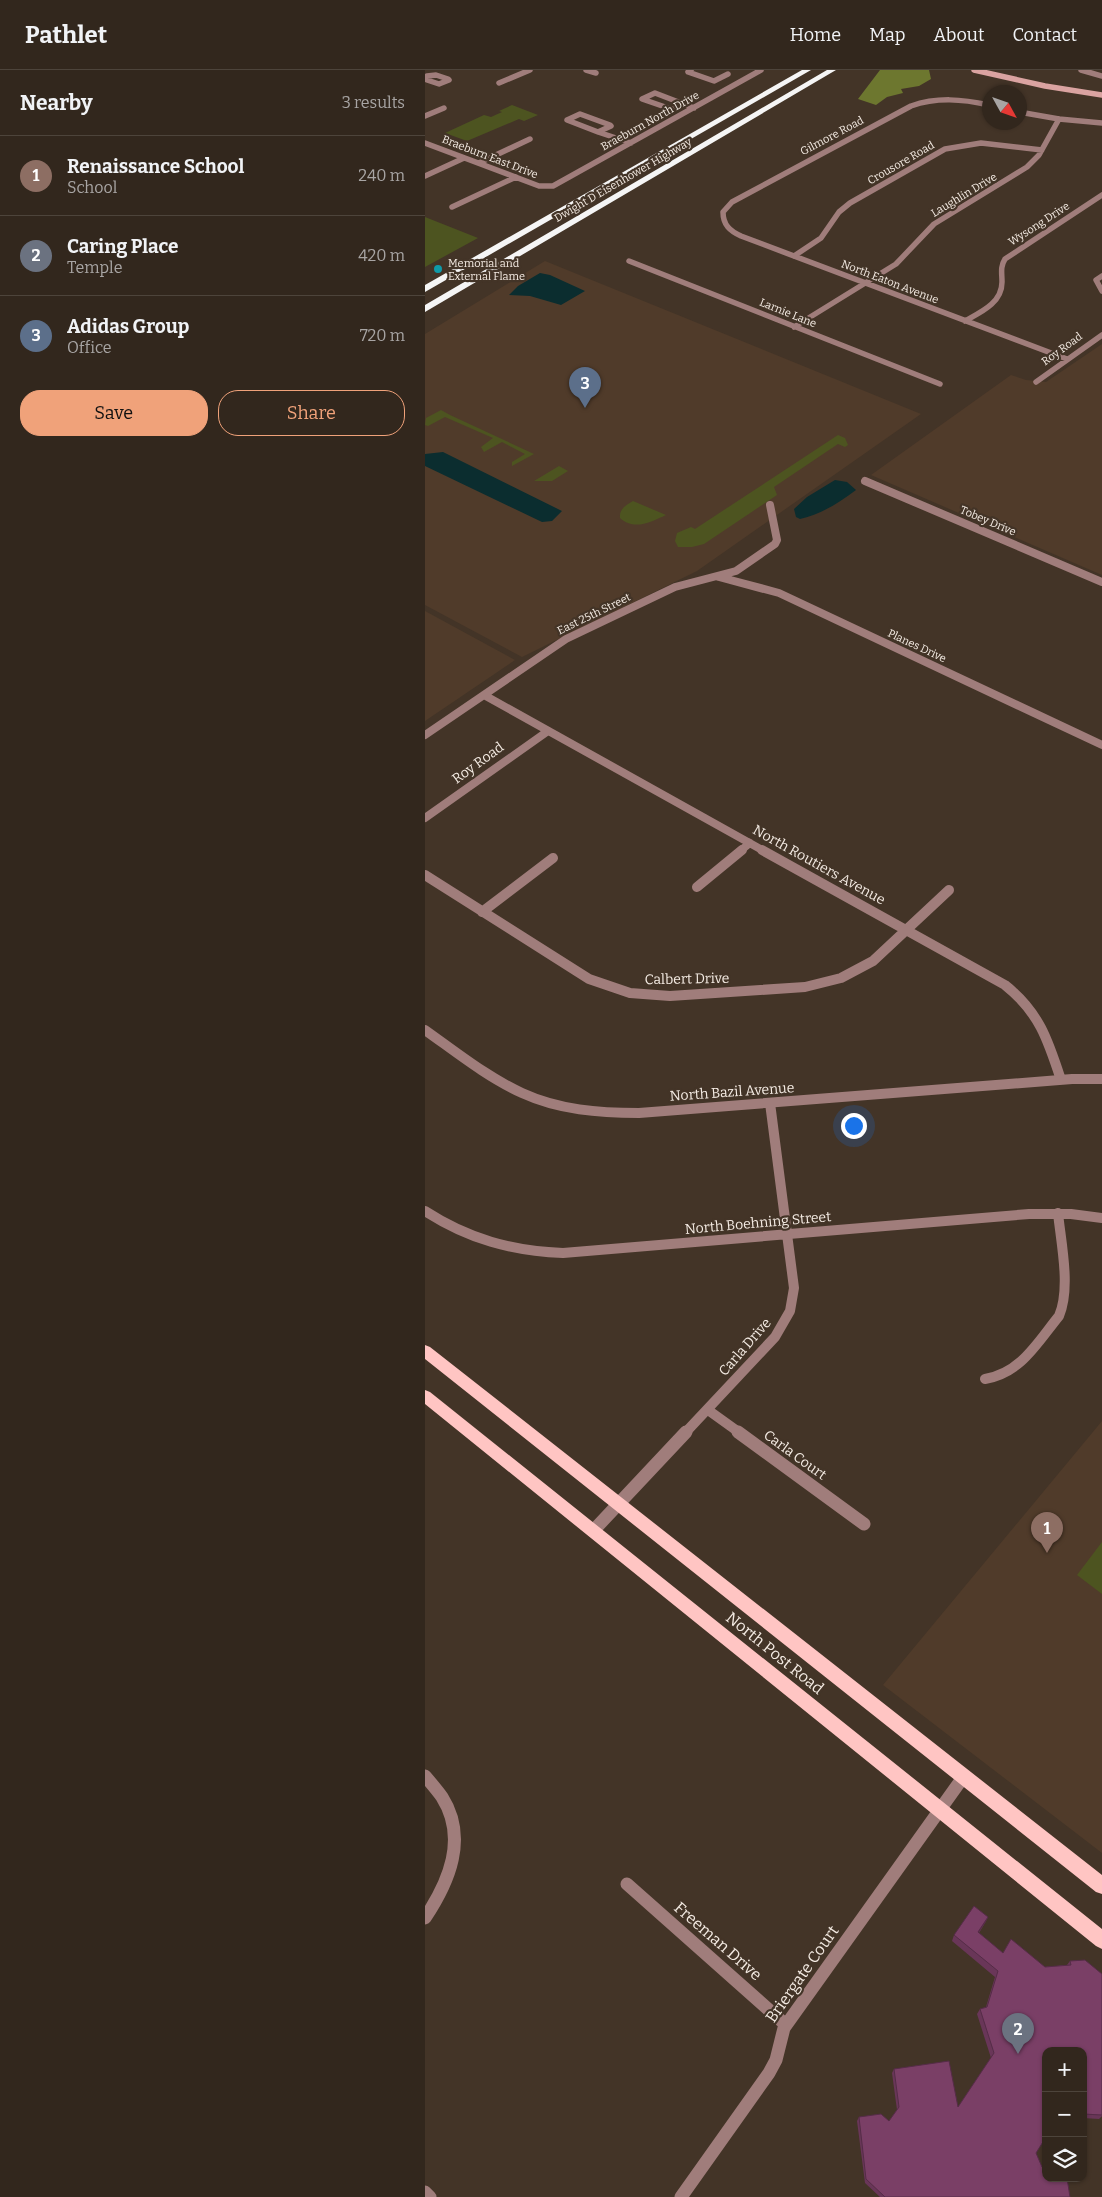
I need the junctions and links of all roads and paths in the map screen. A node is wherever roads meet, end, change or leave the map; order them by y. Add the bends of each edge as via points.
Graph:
1 (530, 70) edge
2 (587, 70) edge
3 (691, 70) edge
4 (717, 70) edge
5 (761, 70) edge
6 (807, 70) edge
7 (974, 70) edge
8 (1081, 70) edge
9 (835, 72) edge
10 (595, 73) dead end
11 (1102, 76) edge
12 (721, 78) junction
13 (739, 83) junction
14 (499, 84) dead end
15 (1102, 95) edge
16 (982, 104) edge
17 (683, 105) junction
18 (444, 108) dead end
19 (694, 108) junction
20 (674, 109) junction
21 (686, 113) junction
22 (1027, 113) edge
23 (425, 116) edge
24 (1059, 119) junction
25 (1102, 123) edge
26 (598, 132) junction
27 (530, 139) dead end
28 (425, 143) edge
29 (631, 143) junction
30 (1041, 150) junction
31 (464, 158) junction
32 (479, 163) junction
33 (425, 176) edge
34 (516, 177) junction
35 (549, 187) joint
36 (1102, 195) edge
37 (452, 208) dead end
38 (725, 209) joint
39 (536, 244) junction
40 (794, 256) junction
41 (629, 261) dead end
42 (1102, 276) edge
43 (865, 283) junction
44 (425, 289) edge
45 (1102, 291) edge
46 (425, 309) edge
47 (425, 316) edge
48 (965, 321) junction
49 (794, 327) junction
50 (1102, 335) edge
51 (1067, 359) junction
52 (1036, 382) dead end
53 (940, 384) dead end
54 (865, 481) dead end
55 (770, 505) dead end
56 (719, 576) junction
57 (1102, 582) edge
58 (484, 695) junction
59 (547, 731) junction
60 (425, 735) edge
61 (1102, 745) edge
62 (425, 818) edge
63 (750, 843) junction
64 (553, 858) dead end
65 (425, 875) edge
66 (697, 887) dead end
67 (949, 890) dead end
68 (482, 912) junction
69 (907, 930) junction
70 (425, 1030) edge
71 (1102, 1079) edge
72 (1061, 1080) junction
73 (770, 1103) junction
74 (425, 1211) edge
75 (1058, 1213) junction
76 (1102, 1218) edge
77 (787, 1234) junction
78 (425, 1351) edge
79 (985, 1379) dead end
80 (425, 1396) edge
81 (708, 1410) junction
82 (619, 1504) junction
83 (864, 1524) dead end
84 (593, 1531) junction
85 (425, 1776) edge
86 (964, 1776) junction
87 (940, 1810) junction
88 (627, 1884) dead end
89 (1102, 1886) edge
90 (425, 1918) edge
91 (1102, 1940) edge
92 (786, 2025) junction
93 (425, 2192) edge
94 (430, 2197) edge
95 (681, 2197) edge

1 - 14 street
2 - 10 street
3 - 12 street via 688,72 713,80
4 - 12 street via 727,74
5 - 13 street, Braeburn North Drive
6 - 44 highway, Dwight D Eisenhower Highway
7 - 15 main road
8 - 11 street
9 - 39 highway, Dwight D Eisenhower Highway
12 - 13 street
13 - 19 street, Braeburn North Drive
16 - 38 street, Gilmore Road via 956,99 927,101 907,107 732,202
17 - 19 street
17 - 20 street
17 - 20 street via 655,93 642,99
18 - 23 street
19 - 21 street, Braeburn North Drive
20 - 21 street
21 - 29 street, Braeburn North Drive
22 - 24 street
24 - 25 street
24 - 30 street, Laughlin Drive
26 - 26 street via 576,124 567,120 580,114 611,125
26 - 29 street
27 - 32 street
28 - 31 street, Braeburn East Drive
29 - 35 street, Braeburn North Drive
30 - 40 street, Crousore Road via 979,143 943,150 851,203 839,212 821,238
30 - 43 street, Laughlin Drive via 1019,173 934,224 909,253
31 - 32 street, Braeburn East Drive
31 - 33 street
32 - 34 street, Braeburn East Drive
34 - 35 street, Braeburn East Drive
34 - 37 street
36 - 48 street, Wysong Drive via 1005,259 1000,269 1000,294 990,305
38 - 40 street, North Eaton Avenue via 723,220 732,231
39 - 46 highway, Dwight D Eisenhower Highway
39 - 47 highway
40 - 43 street, North Eaton Avenue
41 - 49 street, Larnie Lane
42 - 45 street via 1096,280
43 - 48 street, North Eaton Avenue
43 - 49 street, Laughlin Drive
48 - 51 street, North Eaton Avenue
49 - 53 street, Larnie Lane
50 - 51 street, Roy Road
51 - 52 street, Roy Road
54 - 57 street, Tobey Drive
55 - 56 street, East 25th Street via 775,544 736,571
56 - 58 street, East 25th Street via 675,587 573,635
56 - 61 street, Planes Drive via 779,593
58 - 59 street, North Routiers Avenue
58 - 60 street, East 25th Street
59 - 62 street, Roy Road
59 - 63 street, North Routiers Avenue
63 - 66 street
63 - 69 street, North Routiers Avenue
64 - 68 street
65 - 68 street, Calbert Drive
67 - 69 street, Calbert Drive
68 - 69 street, Calbert Drive via 589,979 625,992 658,996 821,984 869,964
69 - 72 street, North Routiers Avenue via 1005,985 1024,1001 1046,1032
70 - 73 street, North Bazil Avenue via 511,1088 568,1108 628,1114
71 - 72 street
72 - 73 street, North Bazil Avenue
73 - 77 street, Carla Drive
74 - 77 street, North Boehning Street via 479,1240 547,1253
75 - 76 street, North Boehning Street
75 - 77 street, North Boehning Street
75 - 79 street via 1065,1286 1059,1316 1015,1369 1005,1375
77 - 81 street, Carla Drive via 794,1288 791,1311 781,1330
78 - 82 main road, North Post Road
80 - 84 main road, North Post Road
81 - 82 street, Carla Drive
81 - 83 street, Carla Court
82 - 84 street, Carla Drive
82 - 86 main road, North Post Road
84 - 87 main road, North Post Road
85 - 90 street via 443,1798 452,1825 454,1855 447,1882
86 - 87 street, Briergate Court
86 - 89 main road, North Post Road
87 - 91 main road, North Post Road
87 - 92 street, Briergate Court
88 - 92 street, Freeman Drive
92 - 95 street, Briergate Court via 769,2073
93 - 94 street

